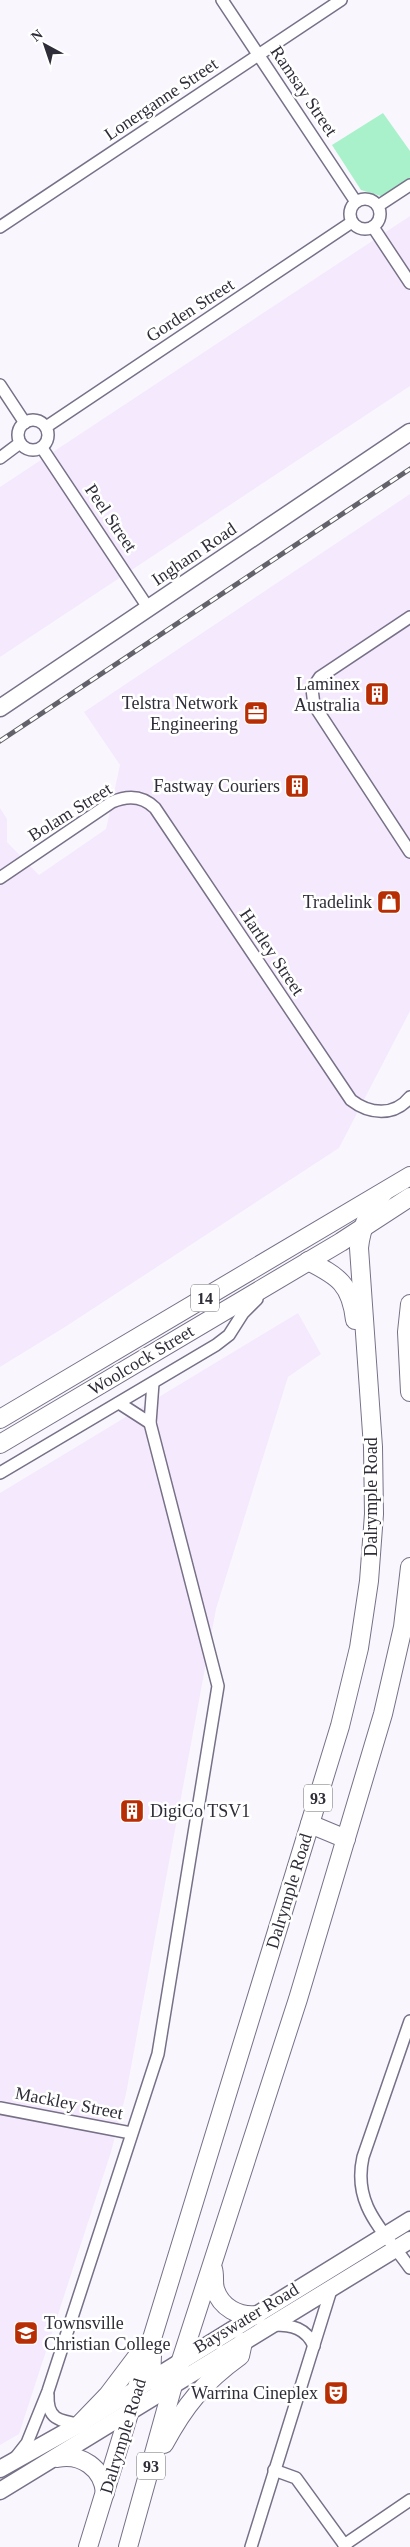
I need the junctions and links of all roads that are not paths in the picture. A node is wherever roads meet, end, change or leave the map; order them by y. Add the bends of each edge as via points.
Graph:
1 (222, 0) edge
2 (341, 0) edge
3 (258, 54) junction
4 (410, 185) edge
5 (356, 202) junction
6 (378, 206) junction
7 (352, 222) junction
8 (0, 227) edge
9 (373, 227) junction
10 (410, 283) edge
11 (0, 384) edge
12 (410, 420) edge
13 (25, 422) junction
14 (46, 427) junction
15 (410, 432) edge
16 (20, 443) junction
17 (42, 448) junction
18 (0, 458) edge
19 (146, 604) junction
20 (410, 617) edge
21 (0, 696) edge
22 (0, 708) edge
23 (135, 798) joint
24 (410, 852) edge
25 (0, 878) edge
26 (410, 1097) edge
27 (410, 1176) edge
28 (384, 1192) junction
29 (403, 1202) edge
30 (364, 1225) junction
31 (308, 1261) junction
32 (287, 1273) junction
33 (410, 1304) edge
34 (154, 1383) junction
35 (410, 1392) edge
36 (120, 1403) junction
37 (369, 1410) junction
38 (0, 1419) edge
39 (150, 1423) junction
40 (0, 1444) edge
41 (0, 1473) edge
42 (410, 1567) edge
43 (310, 1824) junction
44 (346, 1839) junction
45 (410, 2023) edge
46 (0, 2108) edge
47 (131, 2133) junction
48 (410, 2220) edge
49 (386, 2236) junction
50 (403, 2244) edge
51 (212, 2266) junction
52 (410, 2268) edge
53 (331, 2290) junction
54 (257, 2315) junction
55 (274, 2325) junction
56 (156, 2329) junction
57 (243, 2342) junction
58 (314, 2346) junction
59 (181, 2361) junction
60 (154, 2379) junction
61 (173, 2385) junction
62 (137, 2390) junction
63 (48, 2391) junction
64 (130, 2413) junction
65 (80, 2424) junction
66 (57, 2458) junction
67 (6, 2465) edge
68 (274, 2470) junction
69 (150, 2471) junction
70 (0, 2491) edge
71 (105, 2493) junction
72 (410, 2500) edge
73 (345, 2546) edge
74 (88, 2547) edge
75 (128, 2547) edge
76 (251, 2547) edge

1 - 3 street, Ramsay Street
2 - 3 street, Lonerganne Street
3 - 5 street, Ramsay Street
3 - 8 street, Lonerganne Street
4 - 6 street
5 - 6 street via 366,199
5 - 7 street via 352,208
6 - 9 street via 380,218
7 - 9 street via 366,230
7 - 14 street, Gorden Street
9 - 10 street
11 - 13 street
12 - 19 main road, Ingham Road
13 - 14 street via 32,420
13 - 16 street via 18,436
14 - 17 street via 49,434
15 - 19 main road, Ingham Road
16 - 17 street via 26,449
16 - 18 street
17 - 19 street, Peel Street
19 - 21 main road, Ingham Road
19 - 22 main road, Ingham Road
20 - 24 street via 320,677 312,690 314,705
23 - 25 street, Bolam Street via 112,802
23 - 26 street, Hartley Street via 155,808 351,1100 372,1112 388,1111
27 - 28 main road, Woolcock Street / 14
28 - 29 main road via 386,1207
28 - 30 main road, Dalrymple Road / 93
28 - 38 main road, Woolcock Street / 14
29 - 30 main road, Woolcock Street / 14
30 - 31 main road, Woolcock Street / 14
30 - 37 main road, Dalrymple Road / 93 via 360,1248
31 - 32 main road, Woolcock Street / 14
31 - 37 main road via 335,1275 351,1300
32 - 34 street via 248,1307 230,1335
32 - 40 main road, Woolcock Street / 14
33 - 35 main road via 407,1332
34 - 36 street
34 - 39 street
36 - 39 street
36 - 41 street
37 - 43 main road, Dalrymple Road / 93 via 374,1514 369,1581 359,1648 340,1726
39 - 47 street via 218,1686 158,2054
42 - 44 main road, Dalrymple Road / 93 via 403,1627 383,1714
43 - 44 main road
43 - 56 main road, Dalrymple Road / 93
44 - 51 main road, Dalrymple Road / 93
45 - 49 street via 361,2166 365,2204
46 - 47 street, Mackley Street
47 - 63 street
48 - 49 main road, Bayswater Road
49 - 50 street
49 - 54 main road, Bayswater Road
50 - 52 street
50 - 53 main road, Bayswater Road
51 - 54 main road via 216,2290 225,2305 240,2314
51 - 59 main road, Dalrymple Road / 93
53 - 55 main road, Bayswater Road
53 - 58 street
54 - 59 main road, Bayswater Road
55 - 57 main road, Bayswater Road
55 - 58 street via 300,2329
56 - 60 main road via 152,2363
56 - 62 main road, Dalrymple Road / 93
56 - 65 main road via 129,2369
57 - 61 main road, Bayswater Road
57 - 69 main road via 240,2356 214,2375 190,2401
58 - 68 street
59 - 60 main road, Bayswater Road
59 - 61 main road, Dalrymple Road / 93
60 - 61 main road via 163,2387
60 - 62 main road, Bayswater Road
61 - 64 main road, Bayswater Road
61 - 69 main road, Dalrymple Road / 93
62 - 64 main road, Dalrymple Road / 93
62 - 65 main road, Bayswater Road
63 - 65 street via 47,2406 52,2415
63 - 67 street via 27,2443
64 - 66 main road, Bayswater Road
64 - 71 main road, Dalrymple Road / 93
65 - 67 main road, Bayswater Road
66 - 70 main road, Bayswater Road
66 - 71 main road via 71,2457 88,2462 100,2476
68 - 73 street via 296,2478
68 - 76 street
69 - 75 main road, Dalrymple Road / 93
71 - 74 main road, Dalrymple Road / 93
72 - 73 street

